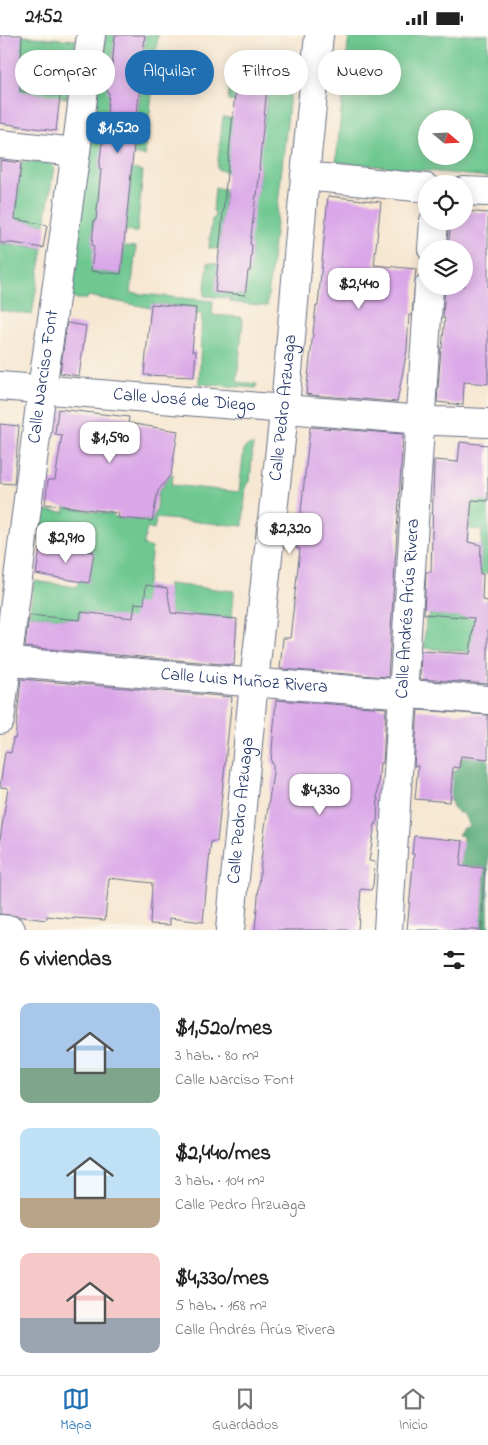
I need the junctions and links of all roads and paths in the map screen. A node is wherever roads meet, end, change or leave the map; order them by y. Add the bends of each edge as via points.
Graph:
1 (91, 35) edge
2 (319, 35) edge
3 (0, 144) edge
4 (76, 152) junction
5 (305, 176) junction
6 (418, 187) edge
7 (473, 191) edge
8 (488, 192) edge
9 (428, 295) edge
10 (0, 386) edge
11 (42, 389) junction
12 (284, 409) junction
13 (420, 420) junction
14 (488, 423) edge
15 (4, 661) edge
16 (254, 682) junction
17 (404, 695) junction
18 (488, 700) edge
19 (0, 720) edge
20 (0, 929) edge
21 (11, 930) edge
22 (230, 930) edge
23 (388, 930) edge

1 - 4 street, Calle Narciso Font
2 - 5 street, Calle Pedro Arzuaga
3 - 4 street
4 - 11 street, Calle Narciso Font
5 - 6 street
5 - 12 street, Calle Pedro Arzuaga
7 - 8 street
9 - 13 street, Calle Andrés Arús Rivera
10 - 11 street, Calle José de Diego
11 - 12 street, Calle José de Diego
11 - 15 street, Calle Narciso Font
12 - 13 street, Calle José de Diego
12 - 16 street, Calle Pedro Arzuaga
13 - 14 street, Calle José de Diego
13 - 17 street, Calle Andrés Arús Rivera
15 - 16 street, Calle Luis Muñoz Rivera
15 - 19 street, Calle Narciso Font
16 - 17 street, Calle Luis Muñoz Rivera
16 - 22 street, Calle Pedro Arzuaga
17 - 18 street, Calle Luis Muñoz Rivera
17 - 23 street, Calle Andrés Arús Rivera
20 - 21 street

